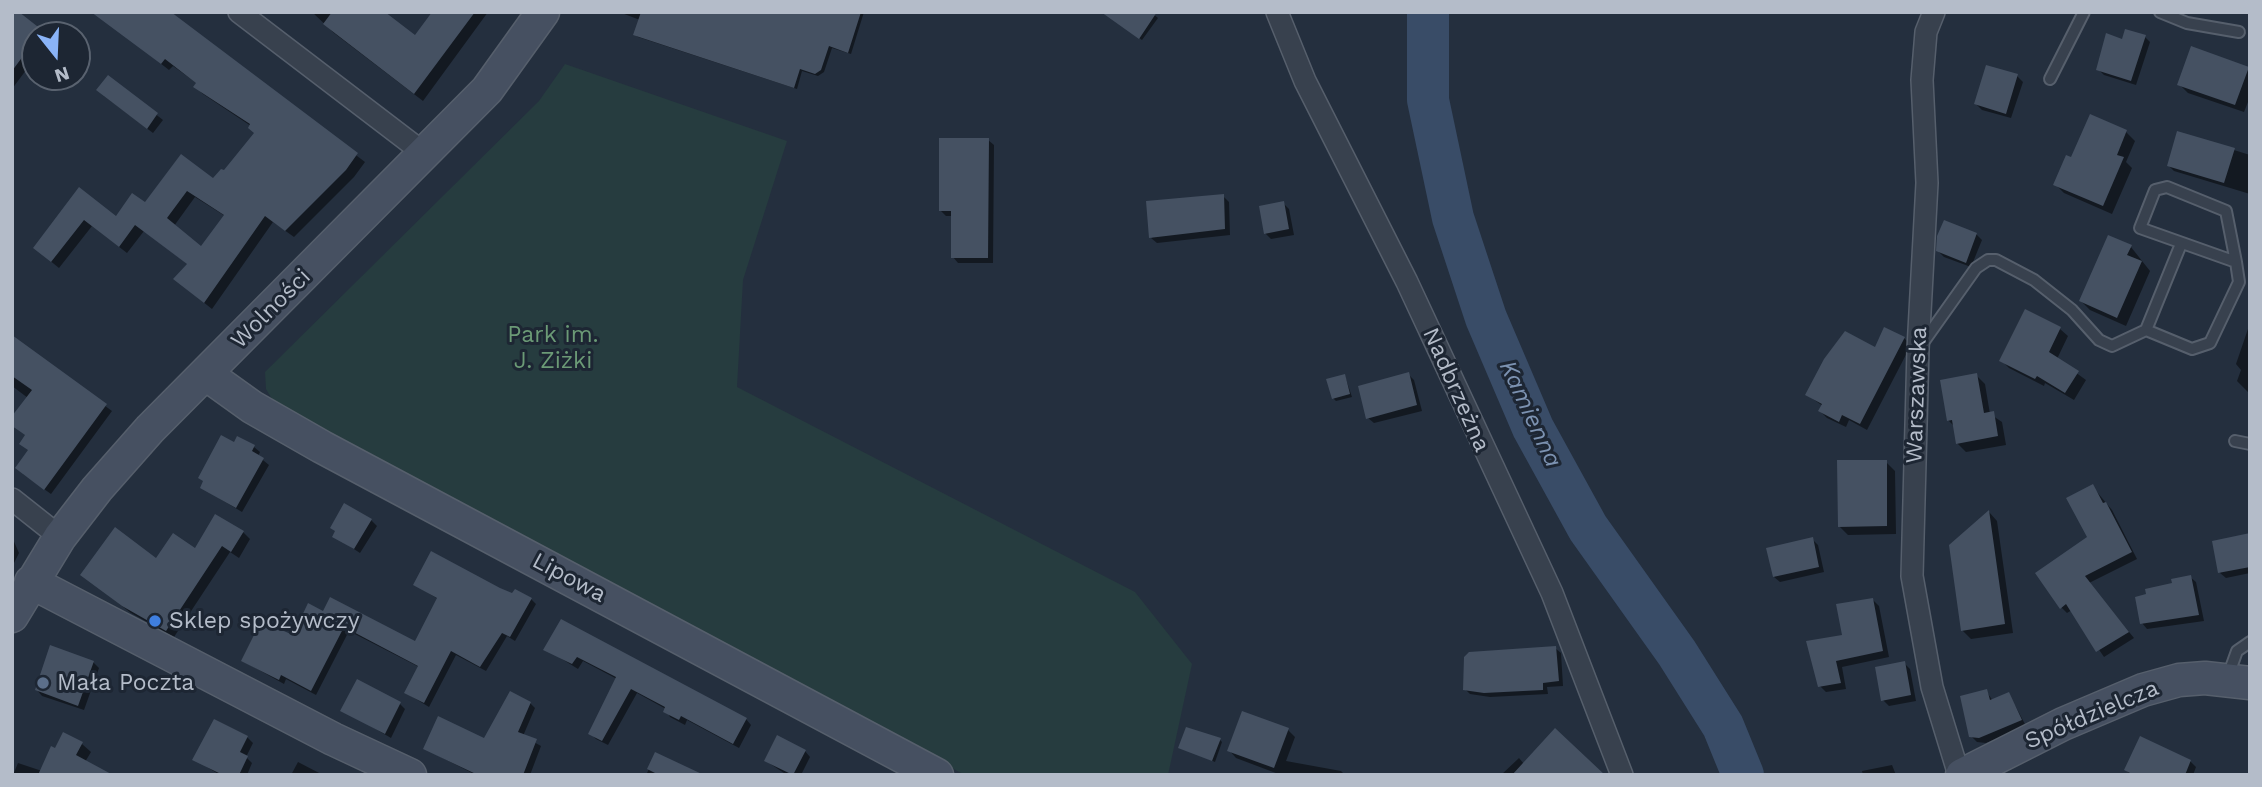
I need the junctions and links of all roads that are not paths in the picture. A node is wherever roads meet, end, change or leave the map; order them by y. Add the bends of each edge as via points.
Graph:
1 (239, 12) edge
2 (543, 12) edge
3 (1277, 12) edge
4 (1934, 12) edge
5 (2084, 12) edge
6 (2160, 12) edge
7 (2239, 32) dead end
8 (2050, 79) dead end
9 (425, 154) junction
10 (2181, 244) junction
11 (2236, 262) junction
12 (2146, 330) junction
13 (1918, 349) junction
14 (206, 374) junction
15 (2235, 441) dead end
16 (2250, 444) edge
17 (12, 499) edge
18 (60, 537) junction
19 (31, 582) junction
20 (12, 616) edge
21 (2250, 642) edge
22 (2239, 680) edge
23 (410, 775) edge
24 (937, 775) edge
25 (1622, 775) edge
26 (1960, 775) edge

1 - 9 street
2 - 9 street, Wolności via 487,90
3 - 25 street, Nadbrzeżna via 1305,81 1407,282 1552,593
4 - 13 street, Warszawska via 1926,32 1922,80 1927,183
5 - 8 lane
6 - 7 lane via 2187,23
9 - 14 street, Wolności
10 - 11 lane
10 - 11 lane via 2140,228 2155,190 2167,187 2226,211
10 - 12 lane
11 - 12 lane via 2239,282 2210,343 2192,349
12 - 13 lane via 2112,346 2099,340 2072,310 2034,280 1988,260 1976,268
13 - 26 street, Warszawska via 1912,576 1932,687
14 - 18 street, Wolności via 97,489
14 - 24 street, Lipowa via 322,447
15 - 16 lane
17 - 18 street
18 - 19 street, Wolności
19 - 20 street, Wolności
19 - 23 street
21 - 22 lane, Spółdzielcza via 2237,651
22 - 26 street, Spółdzielcza via 2179,680 2144,690

